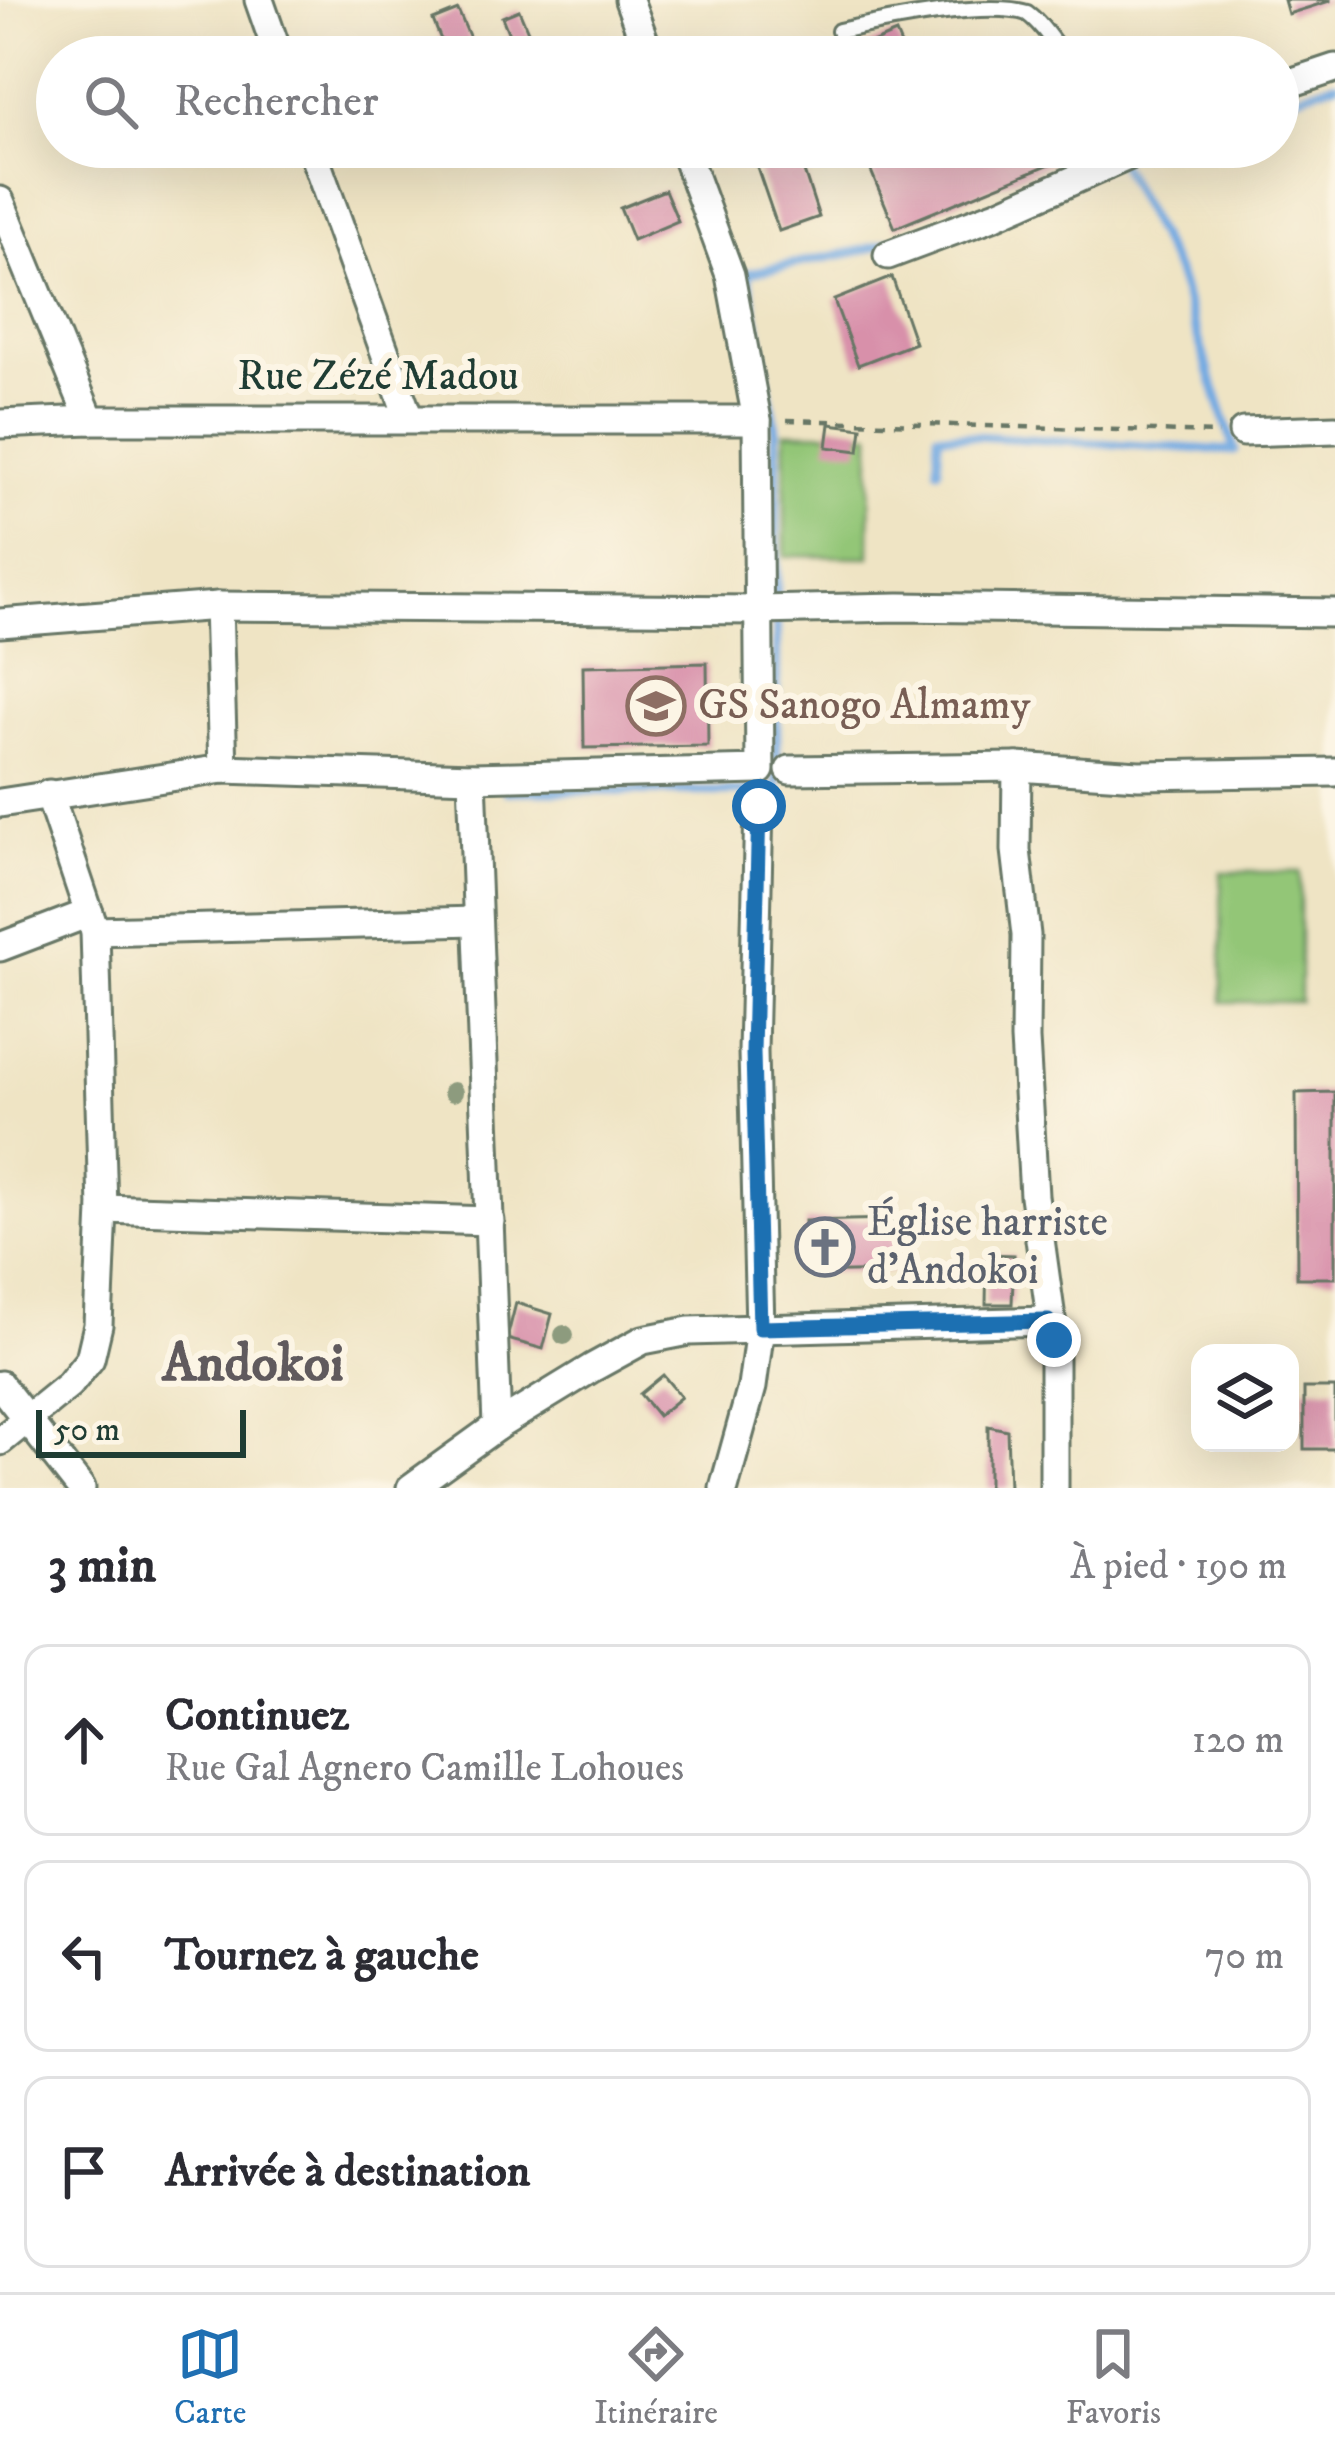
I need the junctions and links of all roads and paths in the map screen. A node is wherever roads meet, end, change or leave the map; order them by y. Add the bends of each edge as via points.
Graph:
1 (259, 0) edge
2 (629, 0) edge
3 (839, 32) dead end
4 (272, 36) edge
5 (642, 36) edge
6 (1046, 36) edge
7 (1335, 68) edge
8 (1299, 80) edge
9 (319, 168) edge
10 (691, 168) edge
11 (1097, 168) edge
12 (0, 201) edge
13 (888, 255) dead end
14 (90, 419) junction
15 (409, 419) junction
16 (757, 420) junction
17 (793, 420) dead end
18 (0, 424) edge
19 (1335, 429) edge
20 (1243, 432) dead end
21 (1214, 433) dead end
22 (218, 606) junction
23 (758, 610) junction
24 (1335, 613) edge
25 (0, 623) edge
26 (1017, 767) junction
27 (223, 769) junction
28 (790, 770) dead end
29 (1335, 772) edge
30 (472, 777) junction
31 (49, 794) junction
32 (0, 803) edge
33 (759, 806) dead end
34 (475, 921) junction
35 (92, 922) junction
36 (0, 947) edge
37 (103, 1209) junction
38 (490, 1221) junction
39 (1048, 1321) junction
40 (760, 1328) junction
41 (0, 1384) edge
42 (27, 1419) junction
43 (497, 1426) junction
44 (0, 1441) edge
45 (81, 1488) edge
46 (411, 1488) edge
47 (724, 1488) edge
48 (1054, 1488) edge

1 - 4 street
2 - 5 street
3 - 6 lane via 977,2 1024,10
7 - 8 street
9 - 15 street
10 - 16 street via 730,275
11 - 13 street
12 - 14 street
14 - 15 street, Rue Zézé Madou
14 - 18 street, Rue Zézé Madou
15 - 16 street, Rue Zézé Madou
16 - 23 street
17 - 21 path
19 - 20 street
22 - 23 street
22 - 25 street
22 - 27 street
23 - 24 street
23 - 30 street via 760,770
26 - 28 street
26 - 29 street via 1139,776
26 - 39 street via 1025,1039
27 - 30 street
27 - 31 street
30 - 34 street
31 - 32 street
31 - 35 street
33 - 40 street via 753,1052
34 - 35 street
34 - 38 street
35 - 36 street
35 - 37 street
37 - 38 street
37 - 42 street via 97,1344 69,1384
38 - 43 street
39 - 40 street
39 - 48 street
40 - 43 street via 643,1340
40 - 47 street
41 - 42 street
42 - 44 street
42 - 45 street
43 - 46 street

